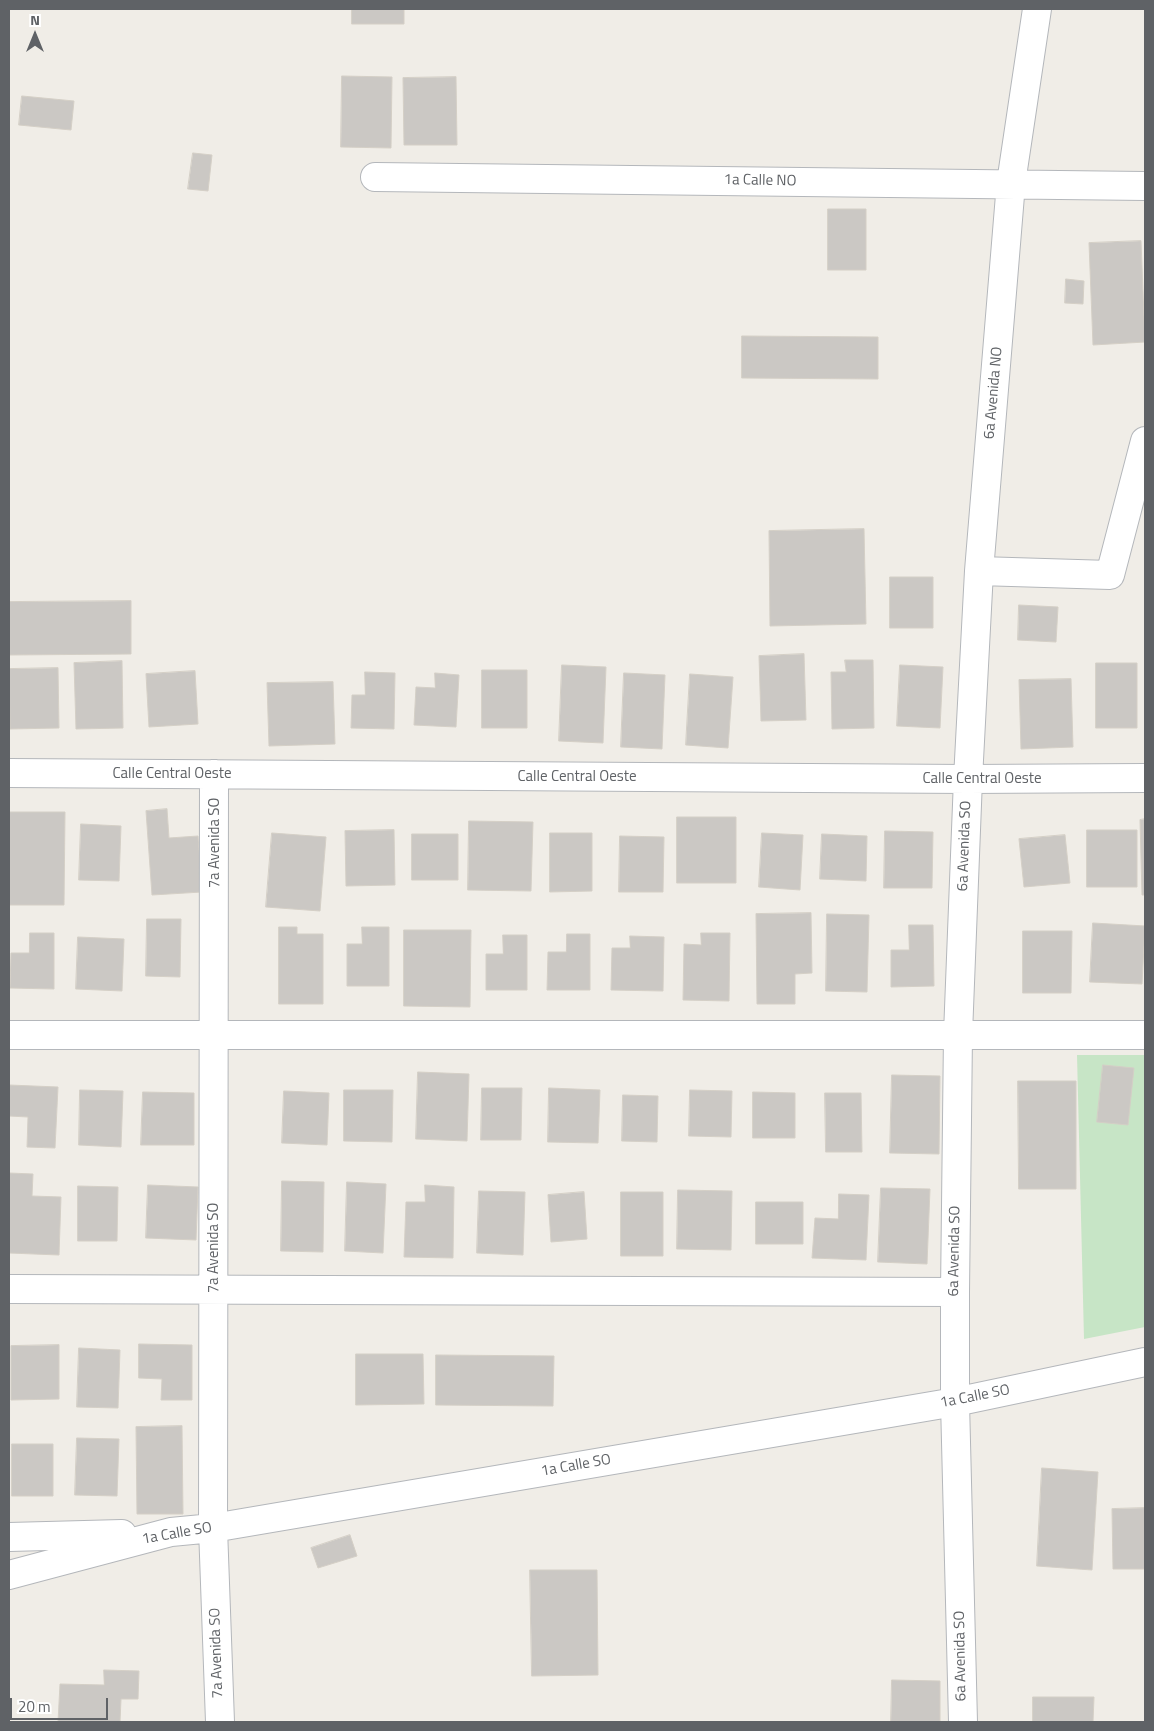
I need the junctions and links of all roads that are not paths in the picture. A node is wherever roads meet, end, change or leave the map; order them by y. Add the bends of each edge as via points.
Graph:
1 (1037, 9) edge
2 (374, 177) dead end
3 (1011, 183) junction
4 (1145, 186) edge
5 (1145, 441) edge
6 (979, 571) junction
7 (9, 773) edge
8 (214, 774) junction
9 (1145, 778) edge
10 (968, 779) junction
11 (958, 1034) junction
12 (9, 1035) edge
13 (215, 1035) junction
14 (1145, 1035) edge
15 (9, 1289) edge
16 (214, 1289) junction
17 (955, 1292) junction
18 (1145, 1362) edge
19 (955, 1402) junction
20 (213, 1528) junction
21 (171, 1532) junction
22 (9, 1537) edge
23 (9, 1575) edge
24 (220, 1722) edge
25 (962, 1722) edge

1 - 3 street, 6a Avenida NO
2 - 3 street, 1a Calle NO
3 - 4 street, 1a Calle NO
3 - 6 street, 6a Avenida NO
5 - 6 street via 1110,575
6 - 10 street, 6a Avenida NO
7 - 8 street, Calle Central Oeste
8 - 10 street, Calle Central Oeste
8 - 13 street, 7a Avenida SO
9 - 10 street, Calle Central Oeste
10 - 11 street, 6a Avenida SO
11 - 13 street
11 - 14 street
11 - 17 street, 6a Avenida SO
12 - 13 street
13 - 16 street, 7a Avenida SO
15 - 16 street
16 - 17 street
16 - 20 street, 7a Avenida SO
17 - 19 street, 6a Avenida SO
18 - 19 street, 1a Calle SO
19 - 20 street, 1a Calle SO
19 - 25 street, 6a Avenida SO
20 - 21 street, 1a Calle SO
20 - 24 street, 7a Avenida SO
21 - 22 street
21 - 23 street, 1a Calle SO

